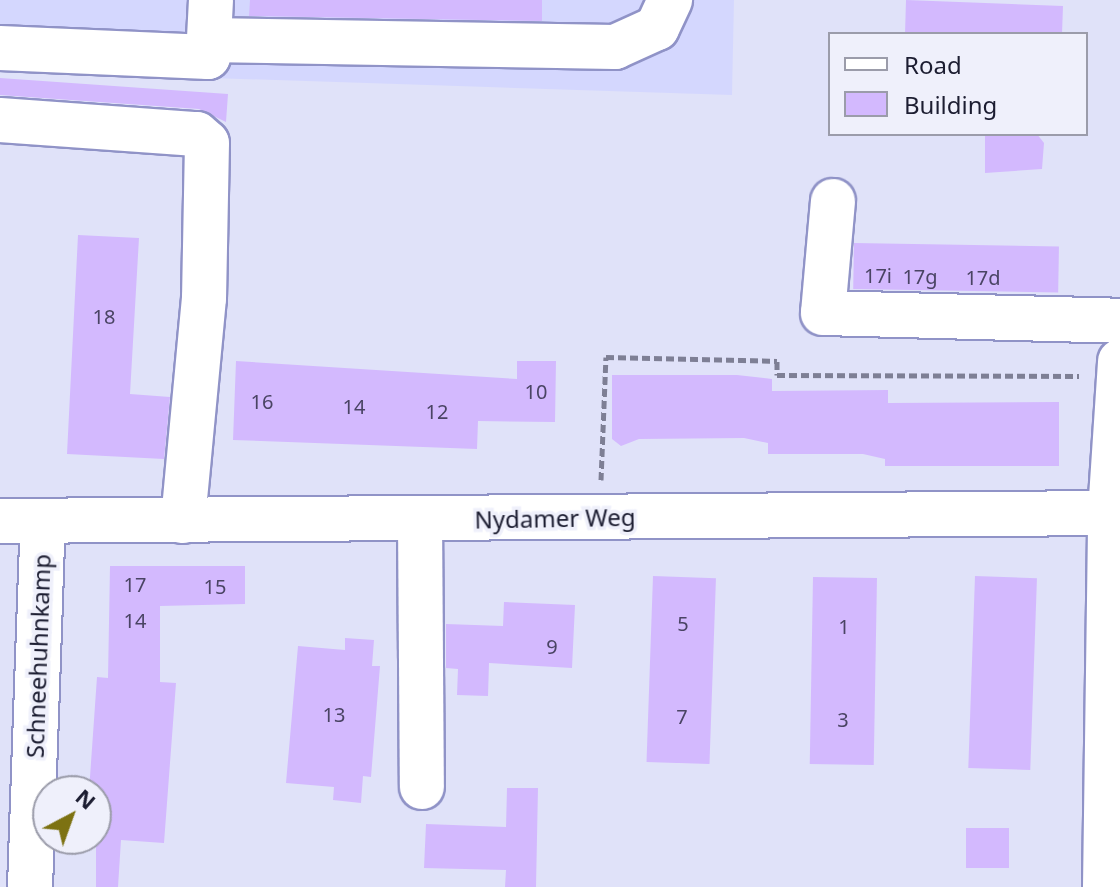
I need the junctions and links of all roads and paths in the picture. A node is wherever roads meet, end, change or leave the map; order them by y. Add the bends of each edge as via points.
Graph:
1 (670, 0) edge
2 (210, 20) edge
3 (0, 48) edge
4 (0, 120) edge
5 (833, 201) dead end
6 (1120, 321) edge
7 (1120, 361) edge
8 (1119, 377) edge
9 (1110, 513) junction
10 (599, 517) junction
11 (420, 519) junction
12 (0, 521) edge
13 (183, 521) junction
14 (43, 522) junction
15 (1116, 670) edge
16 (422, 787) dead end
17 (30, 887) edge
18 (1105, 887) edge

1 - 2 street via 657,28 615,47
2 - 3 street via 208,57
4 - 13 street via 197,134 207,143 204,298
5 - 6 street via 823,313
7 - 8 street
8 - 9 street
8 - 10 path via 777,375 777,361 606,357
9 - 10 street, Nydamer Weg
9 - 15 street
10 - 11 street, Nydamer Weg
11 - 13 street, Nydamer Weg
11 - 16 street
12 - 14 street, Nydamer Weg
13 - 14 street, Nydamer Weg
14 - 17 street, Schneehuhnkamp
15 - 18 street

